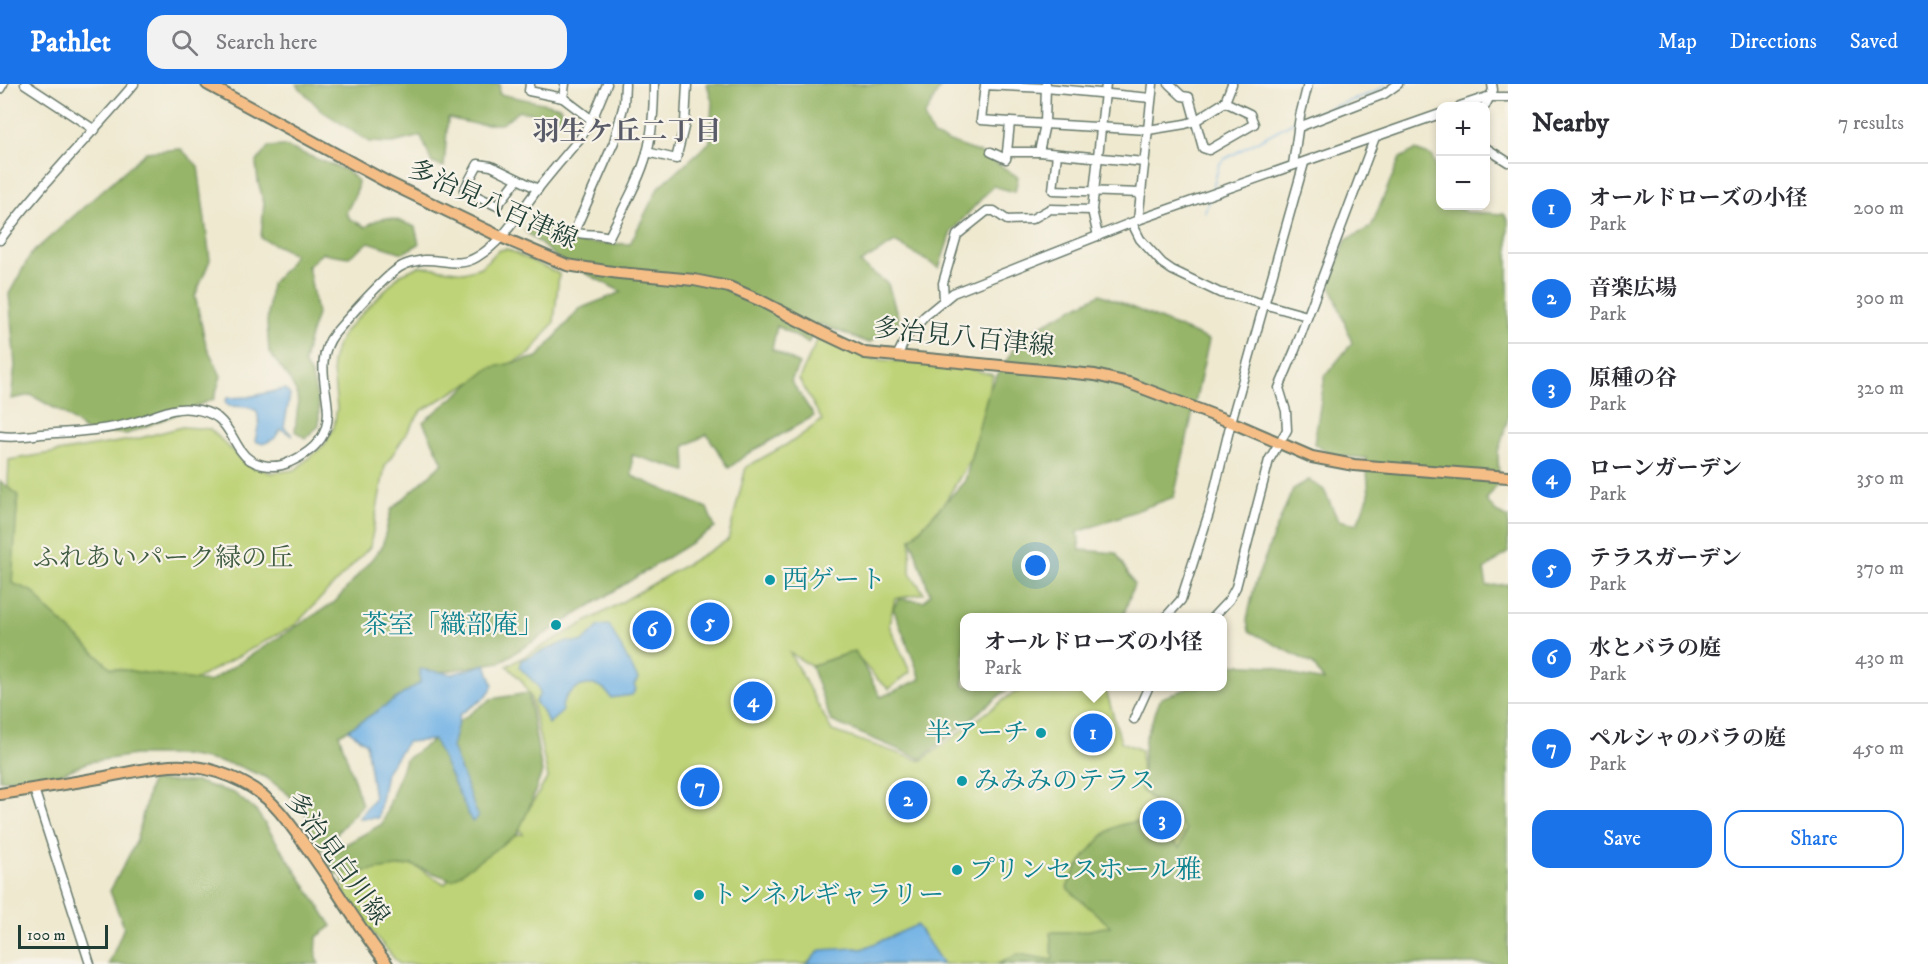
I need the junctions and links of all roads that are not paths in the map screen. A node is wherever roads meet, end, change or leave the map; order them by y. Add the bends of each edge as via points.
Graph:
1 (3, 84) edge
2 (24, 84) edge
3 (134, 84) edge
4 (207, 84) edge
5 (530, 84) edge
6 (565, 84) edge
7 (607, 84) edge
8 (625, 84) edge
9 (654, 84) edge
10 (687, 84) edge
11 (1106, 84) edge
12 (1153, 84) edge
13 (1168, 84) edge
14 (1232, 84) edge
15 (1308, 84) edge
16 (1398, 84) edge
17 (1492, 84) edge
18 (1046, 86) edge
19 (0, 89) edge
20 (1104, 94) junction
21 (1490, 96) junction
22 (1508, 97) edge
23 (563, 98) junction
24 (1151, 98) junction
25 (1226, 102) junction
26 (1472, 102) edge
27 (1487, 102) edge
28 (1436, 115) edge
29 (592, 120) junction
30 (1195, 121) junction
31 (1010, 122) junction
32 (1299, 122) junction
33 (1045, 124) junction
34 (1101, 127) junction
35 (95, 130) junction
36 (1148, 130) junction
37 (1375, 136) junction
38 (1490, 151) edge
39 (647, 152) junction
40 (991, 152) dead end
41 (1007, 152) junction
42 (1039, 152) junction
43 (1057, 154) junction
44 (1097, 158) junction
45 (1144, 162) junction
46 (1508, 162) edge
47 (1304, 163) junction
48 (1293, 165) junction
49 (518, 180) junction
50 (538, 189) junction
51 (1094, 190) junction
52 (1141, 193) junction
53 (1092, 210) junction
54 (1135, 222) junction
55 (1098, 236) junction
56 (501, 237) junction
57 (0, 240) edge
58 (944, 299) junction
59 (1265, 304) junction
60 (1307, 316) junction
61 (897, 356) junction
62 (1231, 422) junction
63 (0, 436) edge
64 (1280, 444) junction
65 (1508, 477) edge
66 (1169, 613) edge
67 (1216, 613) edge
68 (1147, 691) edge
69 (1134, 718) dead end
70 (34, 789) junction
71 (0, 794) edge
72 (90, 964) edge
73 (387, 964) edge

1 - 19 street
2 - 35 street
3 - 35 street
4 - 56 main road, 多治見八百津線 via 335,155
5 - 23 street via 529,91
6 - 23 street
7 - 29 street
8 - 39 street via 614,142 574,232 609,237
9 - 39 street
10 - 39 street via 685,123 676,159
11 - 20 street
12 - 24 street
13 - 30 street via 1189,97
14 - 25 street
15 - 32 street
16 - 32 street via 1384,94
17 - 21 street
18 - 20 street
18 - 31 street via 985,86 981,120
18 - 33 street
20 - 24 street
20 - 34 street
21 - 22 street
21 - 26 street
21 - 27 street
23 - 29 street
24 - 36 street
25 - 30 street
25 - 30 street via 1250,114 1254,124 1209,150 1203,148
28 - 37 street
29 - 50 street
30 - 36 street
31 - 33 street
31 - 41 street
32 - 48 street
33 - 34 street
33 - 42 street
34 - 36 street
34 - 44 street
35 - 57 street via 25,206
36 - 45 street
37 - 47 street
37 - 60 street
38 - 46 street
40 - 41 street via 1006,159
41 - 42 street
42 - 43 street
43 - 44 street
43 - 51 street via 1053,190
44 - 45 street
44 - 51 street
45 - 52 street
47 - 48 street
47 - 59 street
48 - 54 street
49 - 49 street via 478,164 464,190 497,206
49 - 50 street
50 - 56 street
51 - 52 street
51 - 53 street
52 - 54 street
53 - 55 street
53 - 58 street via 1050,209 1032,219 1007,220 987,211 957,236 944,283
54 - 55 street
54 - 59 street via 1140,239 1172,270 1220,293
55 - 58 street via 953,292
56 - 61 main road, 多治見八百津線 via 578,268 729,287 865,352
56 - 63 street via 471,261 417,261 382,282 326,348 322,362 328,424 322,437 288,464 272,466 252,461 217,418 192,409 178,408 113,427
58 - 61 street via 907,336
59 - 60 street
59 - 62 street
60 - 64 street via 1279,388 1287,422
61 - 62 main road, 多治見八百津線 via 1095,375 1129,383
62 - 64 main road, 多治見八百津線
62 - 66 street via 1216,491 1181,600
64 - 65 main road, 多治見八百津線 via 1312,457 1354,465
64 - 67 street via 1269,460 1236,587
68 - 69 street
70 - 71 main road, 多治見白川線
70 - 72 street
70 - 73 main road, 多治見白川線 via 172,766 221,773 238,780 258,791 278,810

